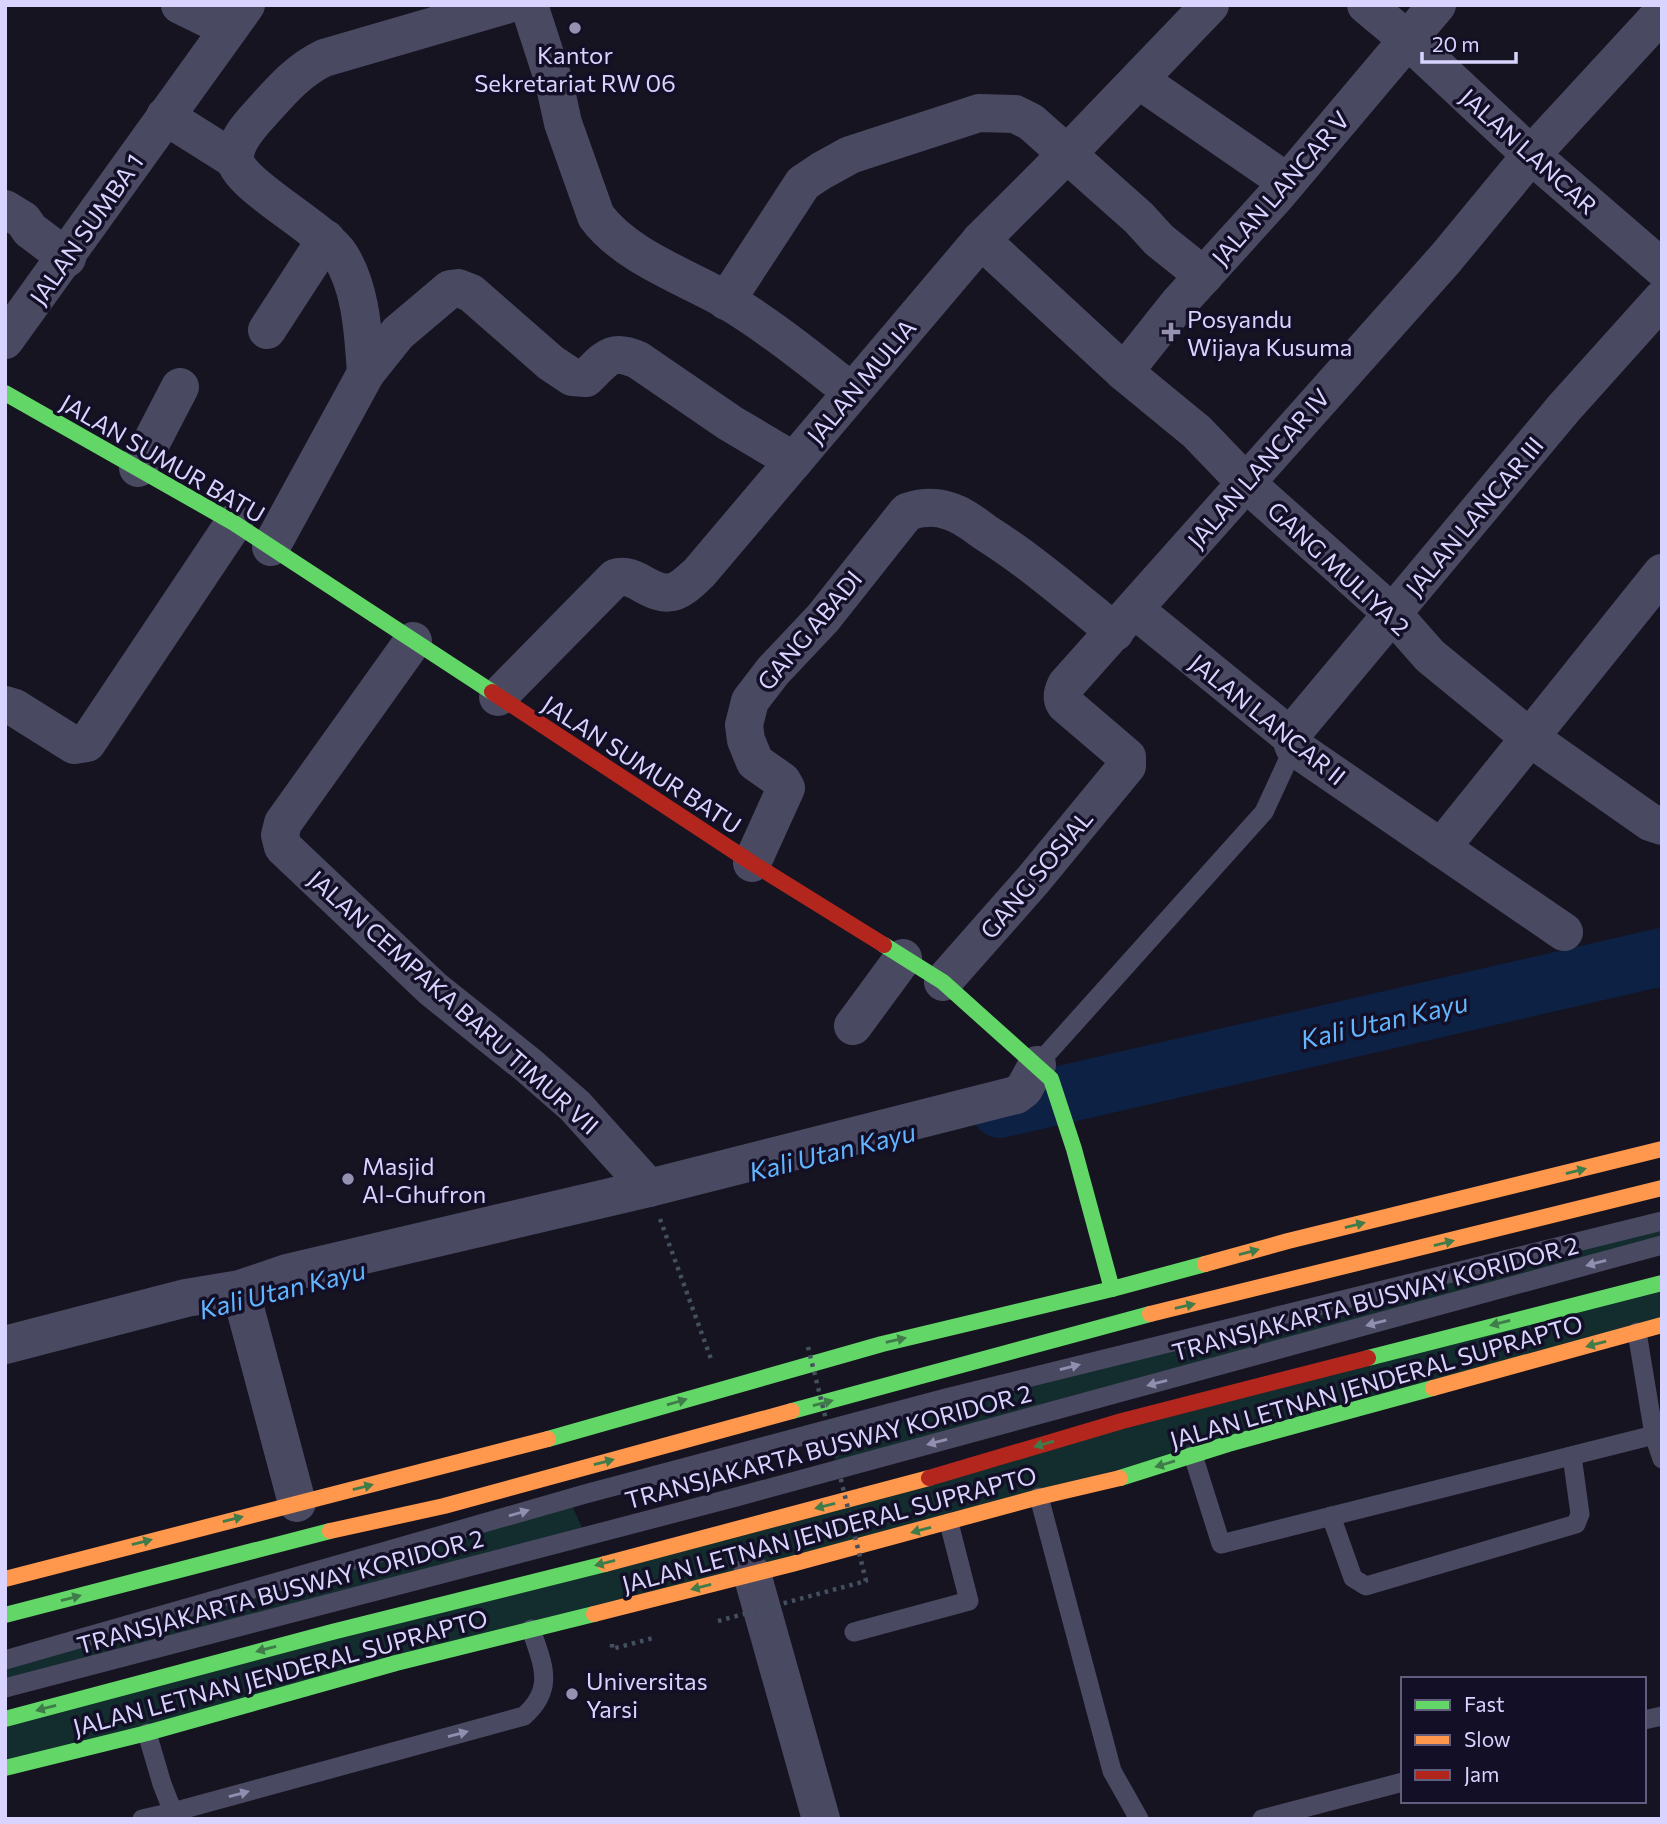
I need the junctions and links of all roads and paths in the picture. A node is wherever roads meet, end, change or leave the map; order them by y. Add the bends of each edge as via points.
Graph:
1 (180, 5) edge
2 (506, 5) edge
3 (529, 5) edge
4 (1210, 5) edge
5 (1366, 5) edge
6 (1437, 5) edge
7 (1662, 13) edge
8 (236, 17) edge
9 (1408, 40) junction
10 (1139, 80) junction
11 (165, 116) junction
12 (1067, 154) junction
13 (1531, 155) junction
14 (235, 160) junction
15 (1287, 182) junction
16 (5, 209) edge
17 (326, 239) junction
18 (981, 240) junction
19 (66, 258) junction
20 (1662, 268) edge
21 (1204, 275) junction
22 (1662, 299) edge
23 (726, 301) junction
24 (267, 330) dead end
25 (5, 341) edge
26 (1124, 372) junction
27 (366, 373) junction
28 (180, 387) dead end
29 (852, 392) junction
30 (7, 398) edge
31 (793, 461) junction
32 (138, 468) junction
33 (1246, 483) junction
34 (907, 512) joint
35 (234, 523) junction
36 (271, 547) junction
37 (1662, 573) edge
38 (1393, 614) junction
39 (1125, 621) junction
40 (413, 641) junction
41 (498, 697) junction
42 (5, 705) edge
43 (1529, 737) junction
44 (1292, 741) junction
45 (1128, 764) joint
46 (1656, 824) edge
47 (1441, 848) junction
48 (752, 863) junction
49 (1564, 932) dead end
50 (903, 958) junction
51 (943, 982) junction
52 (853, 1026) dead end
53 (1044, 1072) junction
54 (1662, 1149) edge
55 (649, 1188) junction
56 (1662, 1188) edge
57 (1662, 1221) edge
58 (664, 1232) dead end
59 (1288, 1241) junction
60 (1662, 1245) edge
61 (1354, 1265) junction
62 (1662, 1283) edge
63 (1112, 1289) junction
64 (240, 1291) junction
65 (1662, 1325) edge
66 (1637, 1332) junction
67 (5, 1345) edge
68 (808, 1347) dead end
69 (1274, 1381) junction
70 (722, 1389) junction
71 (1259, 1402) dead end
72 (1243, 1423) dead end
73 (1658, 1434) edge
74 (1228, 1444) junction
75 (499, 1453) junction
76 (1194, 1455) junction
77 (1572, 1456) junction
78 (1662, 1459) edge
79 (1039, 1497) junction
80 (466, 1500) junction
81 (296, 1503) junction
82 (1331, 1516) junction
83 (949, 1522) junction
84 (752, 1574) junction
85 (5, 1579) edge
86 (5, 1615) edge
87 (718, 1621) dead end
88 (531, 1629) junction
89 (332, 1632) junction
90 (854, 1632) dead end
91 (353, 1642) dead end
92 (374, 1652) dead end
93 (5, 1660) edge
94 (396, 1663) junction
95 (5, 1688) edge
96 (5, 1719) edge
97 (148, 1733) junction
98 (5, 1768) edge
99 (1401, 1784) edge
100 (174, 1815) edge
101 (142, 1819) edge
102 (821, 1819) edge
103 (1139, 1819) edge
104 (1262, 1819) edge

1 - 8 street
2 - 14 street via 306,66 248,128
3 - 23 street via 596,216 611,234
4 - 10 street, JALAN MULIA
5 - 9 street, JALAN LANCAR
6 - 9 street, JALAN LANCAR V
7 - 13 street, JALAN LANCAR IV
8 - 11 street, JALAN SUMBA 1
9 - 13 street, JALAN LANCAR
9 - 15 street, JALAN LANCAR V
10 - 12 street, JALAN MULIA
10 - 15 street
11 - 14 street
11 - 19 street, JALAN SUMBA 1
12 - 18 street, JALAN MULIA
12 - 21 street via 1159,240
12 - 23 street via 1015,114 979,113 850,155 803,183
13 - 20 street, JALAN LANCAR
13 - 33 street, JALAN LANCAR IV
14 - 17 street via 256,186
15 - 21 street, JALAN LANCAR V
16 - 19 street
17 - 24 street
17 - 27 street via 352,278 363,324
18 - 26 street, GANG MULIYA 2
18 - 29 street, JALAN MULIA
19 - 25 street, JALAN SUMBA 1
21 - 26 street, JALAN LANCAR V
22 - 38 street, JALAN LANCAR III via 1564,408
23 - 29 street via 786,340
26 - 33 street, GANG MULIYA 2 via 1197,432
27 - 31 street via 398,332 450,289 458,288 471,293 572,377 586,377 608,357 626,355
27 - 36 street
28 - 32 street
29 - 31 street, JALAN MULIA
30 - 32 main road, JALAN SUMUR BATU
31 - 41 street, JALAN MULIA via 686,585 670,593 626,576 615,578
32 - 35 main road, JALAN SUMUR BATU
33 - 38 street, GANG MULIYA 2
33 - 39 street, JALAN LANCAR IV
34 - 39 street, JALAN LANCAR II via 933,508 964,518
34 - 48 street, GANG ABADI via 750,701 744,725 755,762 782,780 786,788
35 - 36 main road, JALAN SUMUR BATU
35 - 42 street via 88,743 74,746
36 - 40 main road, JALAN SUMUR BATU
37 - 43 street
38 - 43 street, GANG MULIYA 2 via 1430,656
38 - 44 street, JALAN LANCAR III
39 - 44 street, JALAN LANCAR II
39 - 45 street, JALAN LANCAR IV via 1066,685 1062,700 1127,757
40 - 41 main road, JALAN SUMUR BATU
40 - 55 street, JALAN CEMPAKA BARU TIMUR VII via 283,823 283,847 433,989 575,1106
41 - 48 main road, JALAN SUMUR BATU
43 - 46 street, GANG MULIYA 2
43 - 47 street
44 - 47 street, JALAN LANCAR II
44 - 53 lane via 1264,812
45 - 51 street, GANG SOSIAL
47 - 49 street, JALAN LANCAR II
48 - 50 main road, JALAN SUMUR BATU
50 - 51 main road, JALAN SUMUR BATU
50 - 52 street
51 - 53 main road, JALAN SUMUR BATU
53 - 55 street via 1016,1095
53 - 63 main road via 1074,1149
59 -> 54 main road
55 - 64 street via 287,1273
61 -> 56 main road
93 -> 57 lane, TRANSJAKARTA BUSWAY KORIDOR 2 via 585,1494 946,1398
58 - 70 path
59 - 61 main road
63 -> 59 main road
60 -> 95 lane, TRANSJAKARTA BUSWAY KORIDOR 2 via 740,1496
80 -> 61 main road via 1127,1320
62 -> 69 main road, JALAN LETNAN JENDERAL SUPRAPTO
70 -> 63 main road via 882,1344
64 - 67 street via 186,1298
64 - 81 street
65 - 66 main road, JALAN LETNAN JENDERAL SUPRAPTO
66 - 73 lane
66 -> 74 main road, JALAN LETNAN JENDERAL SUPRAPTO
68 - 87 path, bridge via 866,1581
69 - 71 main road
69 -> 89 main road, JALAN LETNAN JENDERAL SUPRAPTO via 874,1494
75 -> 70 main road
72 - 74 main road
73 - 77 lane
73 - 78 lane
74 - 76 main road, JALAN LETNAN JENDERAL SUPRAPTO
75 - 80 main road
81 -> 75 main road
76 -> 79 main road, JALAN LETNAN JENDERAL SUPRAPTO
76 - 82 lane via 1221,1544
77 - 82 lane
77 - 82 lane via 1580,1514 1576,1524 1366,1586 1353,1578
79 - 83 main road, JALAN LETNAN JENDERAL SUPRAPTO
79 - 103 lane via 1112,1771
86 -> 80 main road via 285,1541
85 -> 81 main road
83 -> 84 main road, JALAN LETNAN JENDERAL SUPRAPTO
83 - 90 lane via 969,1601
84 -> 88 main road, JALAN LETNAN JENDERAL SUPRAPTO
84 - 102 street
88 - 94 main road, JALAN LETNAN JENDERAL SUPRAPTO
100 -> 88 lane via 524,1716 535,1705 545,1674
89 - 91 main road
89 -> 96 main road, JALAN LETNAN JENDERAL SUPRAPTO
92 - 94 main road
94 - 97 main road, JALAN LETNAN JENDERAL SUPRAPTO
97 - 98 main road, JALAN LETNAN JENDERAL SUPRAPTO
97 - 100 lane
99 - 104 lane
100 - 101 lane

